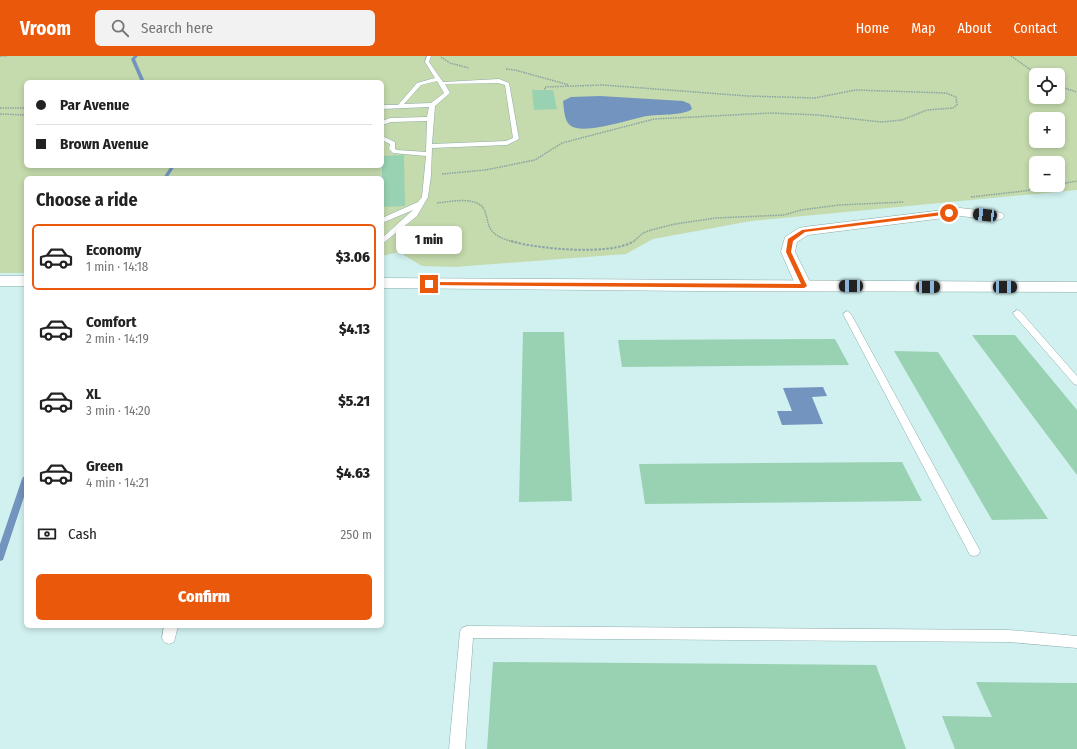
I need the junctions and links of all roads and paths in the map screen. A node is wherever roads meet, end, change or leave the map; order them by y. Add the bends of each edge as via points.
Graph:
1 (0, 56) edge
2 (7, 56) edge
3 (429, 56) edge
4 (1011, 56) edge
5 (1029, 69) edge
6 (441, 81) junction
7 (1065, 88) edge
8 (545, 90) dead end
9 (1077, 92) edge
10 (432, 105) junction
11 (400, 106) junction
12 (384, 107) edge
13 (0, 108) edge
14 (24, 108) edge
15 (0, 114) edge
16 (24, 115) edge
17 (430, 119) junction
18 (384, 122) edge
19 (384, 139) edge
20 (428, 146) junction
21 (428, 154) junction
22 (428, 175) junction
23 (1077, 181) edge
24 (964, 197) dead end
25 (910, 202) dead end
26 (420, 204) junction
27 (997, 216) dead end
28 (384, 220) edge
29 (384, 240) edge
30 (0, 281) edge
31 (24, 281) edge
32 (384, 283) edge
33 (804, 286) junction
34 (1077, 287) edge
35 (1017, 313) dead end
36 (847, 314) dead end
37 (1077, 382) edge
38 (974, 551) dead end
39 (1077, 642) edge
40 (457, 749) edge

1 - 2 path
3 - 6 lane via 427,62 431,72
4 - 5 path
6 - 10 lane via 447,93
6 - 11 lane via 419,84
6 - 20 lane via 499,81 507,84 516,139 507,144
7 - 9 path
8 - 22 path via 545,87 603,85 747,96 815,98 855,90 884,90 946,93 956,97 957,105 953,108 927,110 902,120 881,122 771,113 654,119 562,143 534,160 485,170
10 - 11 lane
10 - 17 lane
11 - 12 lane
13 - 14 path
15 - 16 path
17 - 18 lane
17 - 20 lane
19 - 21 lane via 393,143 392,149 396,152
20 - 21 lane
21 - 22 lane
22 - 26 lane via 425,197
23 - 24 path via 1024,191
25 - 26 path via 801,210 783,215 694,220 642,234 628,244 564,249 518,244 494,233 487,222 485,209 476,202 467,200
26 - 28 lane
26 - 29 lane via 414,214
27 - 33 street via 960,212 804,231 790,240 788,252
30 - 31 street
32 - 33 street
33 - 34 street
35 - 37 lane
36 - 38 lane
39 - 40 lane via 1009,636 467,632

